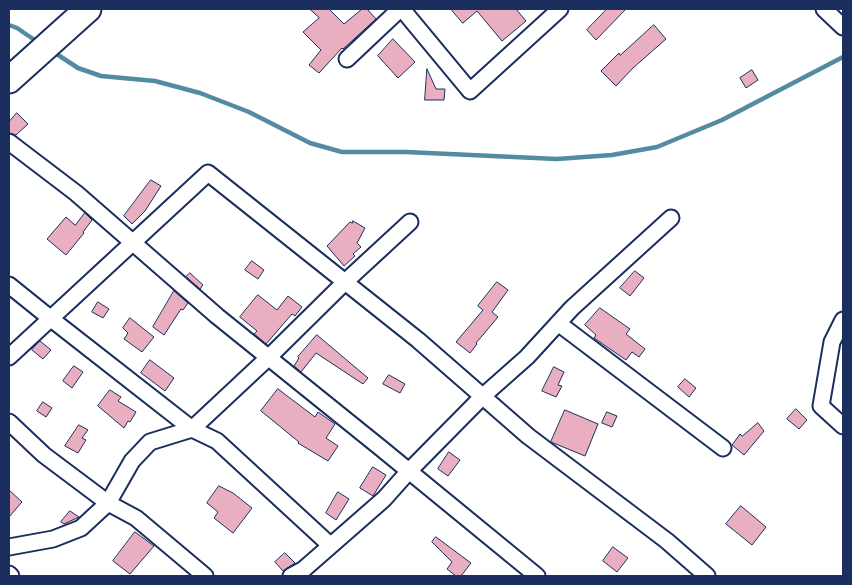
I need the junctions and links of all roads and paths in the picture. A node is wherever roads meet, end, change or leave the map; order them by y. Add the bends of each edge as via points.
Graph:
1 (88, 9) edge
2 (401, 9) edge
3 (824, 9) edge
4 (550, 12) edge
5 (843, 27) edge
6 (346, 59) dead end
7 (9, 80) edge
8 (9, 142) edge
9 (671, 218) dead end
10 (410, 222) dead end
11 (132, 242) junction
12 (344, 282) junction
13 (9, 285) edge
14 (50, 318) junction
15 (843, 320) edge
16 (558, 324) junction
17 (9, 356) edge
18 (269, 357) junction
19 (483, 396) junction
20 (9, 422) edge
21 (843, 426) edge
22 (192, 429) junction
23 (723, 448) dead end
24 (409, 471) junction
25 (108, 503) junction
26 (330, 545) junction
27 (9, 546) edge
28 (205, 576) edge
29 (292, 576) edge
30 (537, 576) edge
31 (707, 576) edge

1 - 7 highway
2 - 4 street via 470,91
2 - 6 street
3 - 5 street
8 - 11 street via 76,193
9 - 16 street
10 - 12 street
11 - 12 street via 208,173
11 - 14 street
11 - 18 street
12 - 18 street
12 - 19 street
13 - 14 street
14 - 17 street
14 - 22 street
15 - 21 street via 832,342 821,406
16 - 19 street
16 - 23 street
18 - 22 street
18 - 24 street
19 - 24 street
19 - 31 street via 528,436 667,541
20 - 25 street via 44,455
22 - 25 street via 150,442 132,461
22 - 26 street via 217,440
24 - 26 street via 384,499
24 - 30 street
25 - 27 street via 81,528 53,539
25 - 28 street via 136,518
26 - 29 street

